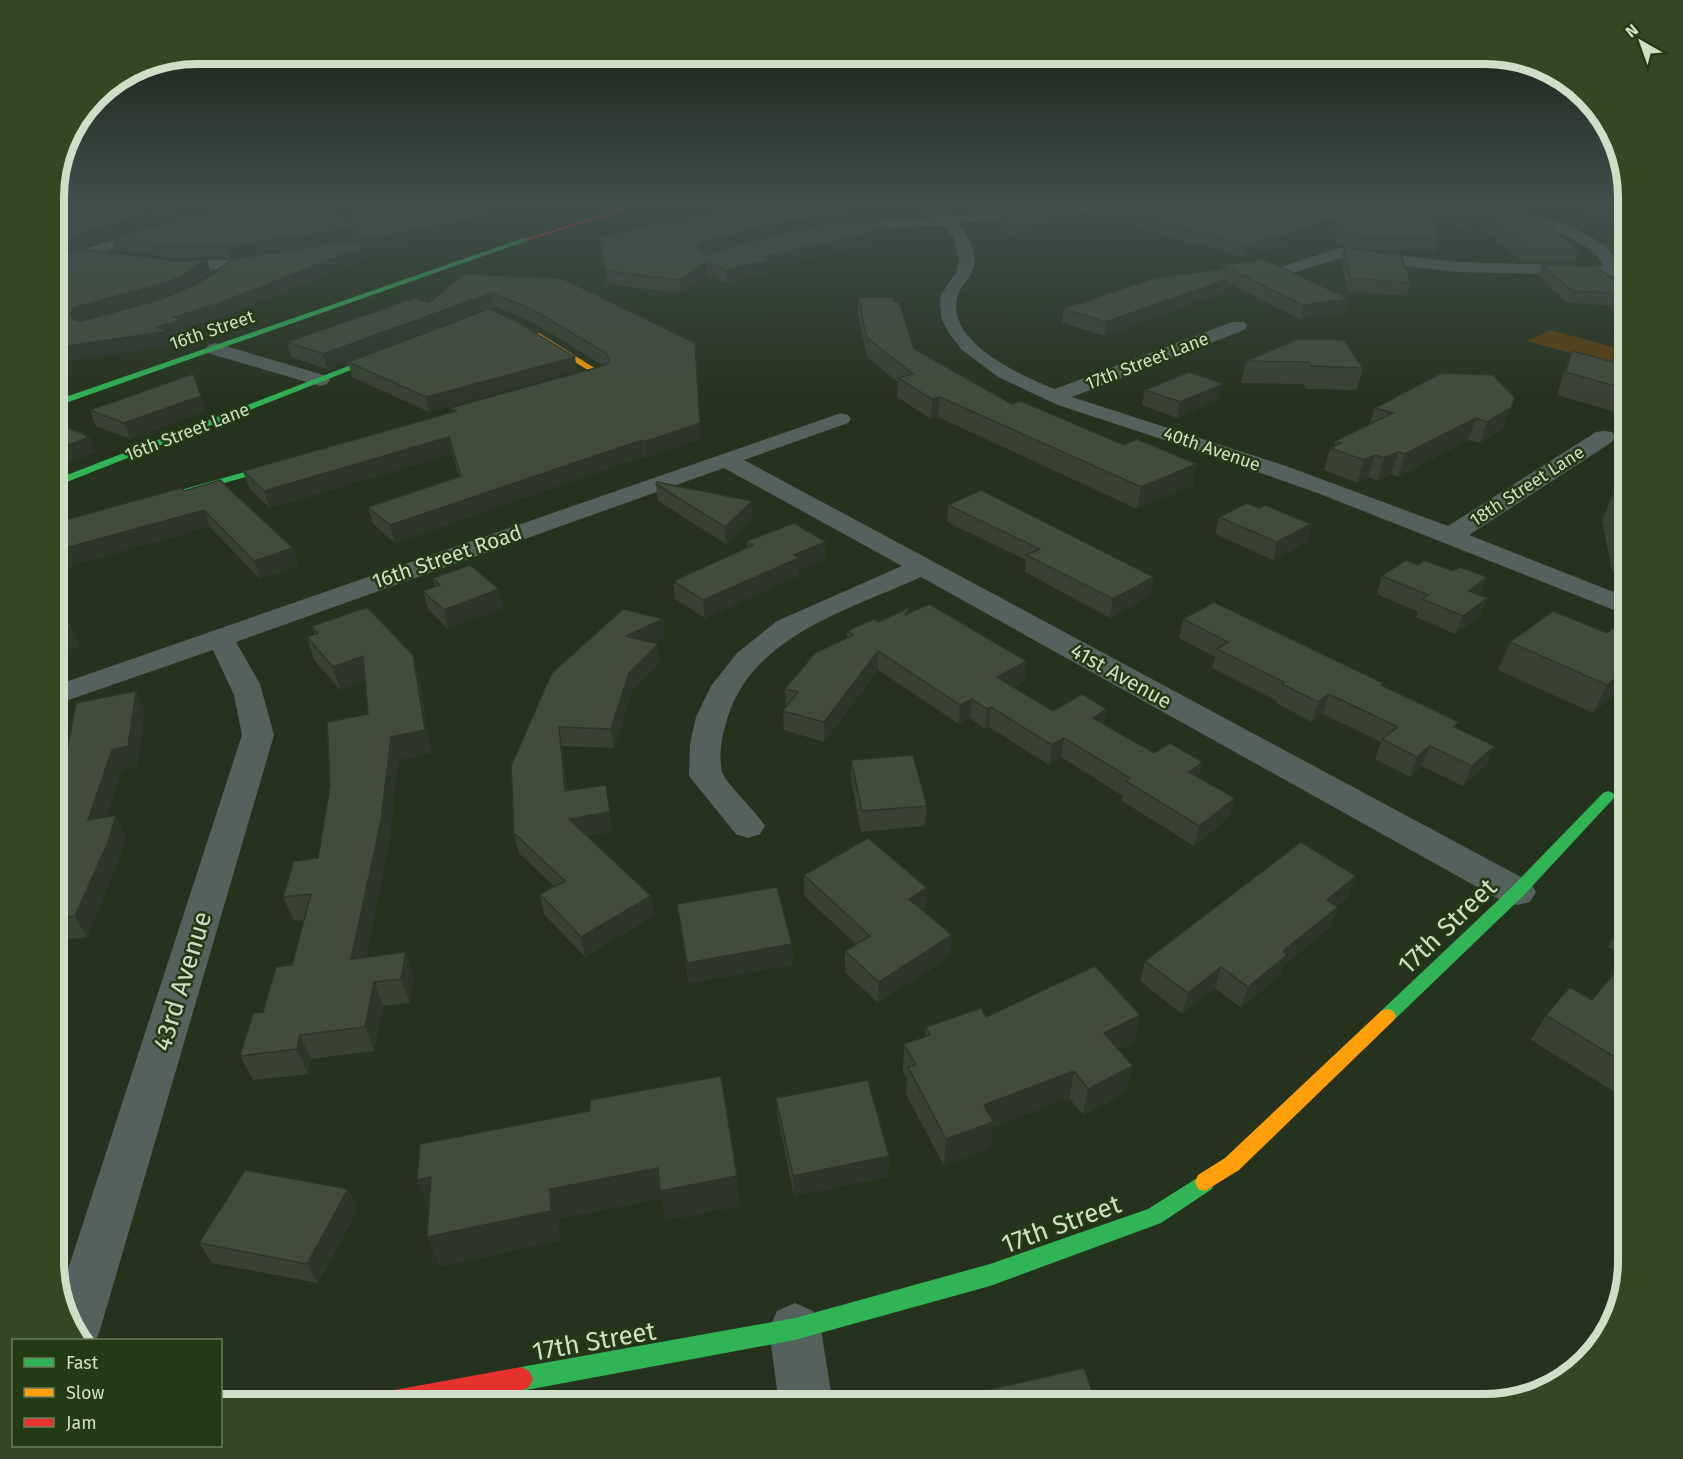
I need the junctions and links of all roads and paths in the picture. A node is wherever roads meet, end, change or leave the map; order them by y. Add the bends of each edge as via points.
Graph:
1 (228, 268) edge
2 (443, 268) edge
3 (965, 268) edge
4 (1291, 268) edge
5 (1516, 268) edge
6 (1618, 270) edge
7 (1277, 273) edge
8 (217, 280) edge
9 (1238, 326) dead end
10 (526, 329) edge
11 (406, 346) edge
12 (214, 348) junction
13 (320, 380) junction
14 (554, 387) edge
15 (1056, 396) junction
16 (65, 400) edge
17 (841, 419) dead end
18 (1604, 437) dead end
19 (306, 458) edge
20 (725, 459) junction
21 (65, 480) edge
22 (132, 505) edge
23 (1450, 536) junction
24 (922, 567) junction
25 (1618, 604) edge
26 (219, 638) junction
27 (65, 692) edge
28 (1608, 796) dead end
29 (748, 826) dead end
30 (1517, 892) junction
31 (78, 1319) edge
32 (795, 1329) junction
33 (438, 1394) edge
34 (804, 1394) edge

1 - 8 street
2 - 12 street, 16th Street
3 - 15 street, 40th Avenue via 947,303 954,330 979,356
4 - 7 street
5 - 6 street
9 - 15 street, 17th Street Lane
10 - 14 street via 600,374
11 - 13 street, 16th Street Lane
12 - 13 street
12 - 16 street, 16th Street
13 - 21 street, 16th Street Lane
15 - 23 street, 40th Avenue via 1228,453
17 - 20 street, 16th Street Road
18 - 23 street, 18th Street Lane
19 - 22 street
20 - 24 street, 41st Avenue
20 - 26 street, 16th Street Road
23 - 25 street, 40th Avenue
24 - 29 street via 787,627 772,636 734,674 715,705 706,735 706,776
24 - 30 street, 41st Avenue
26 - 27 street, 16th Street Road
26 - 31 street, 43rd Avenue via 241,671 254,703 258,735
28 - 30 street, 17th Street
30 - 32 street, 17th Street via 1232,1164 1154,1216 990,1275
32 - 33 street, 17th Street
32 - 34 street

